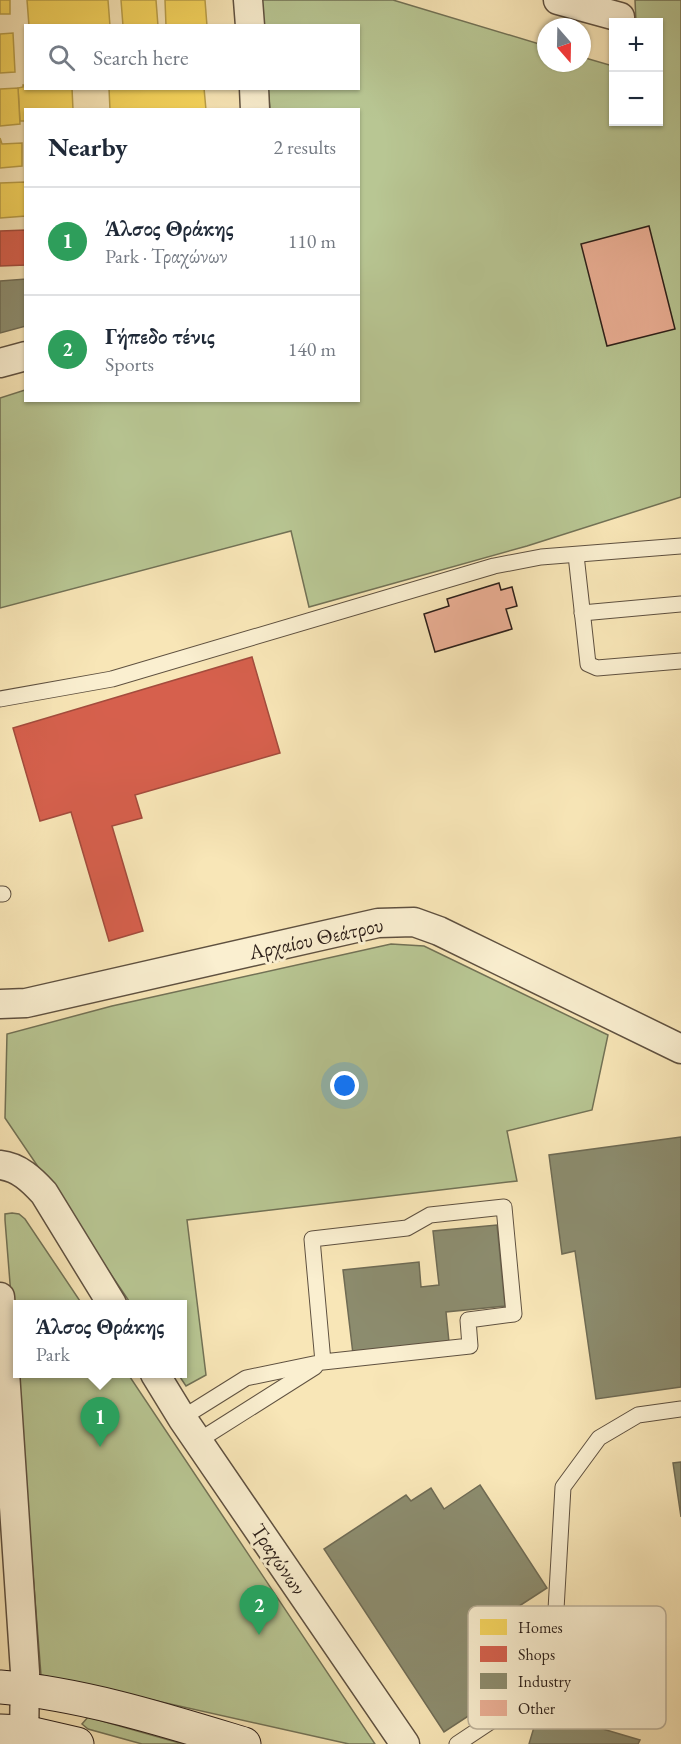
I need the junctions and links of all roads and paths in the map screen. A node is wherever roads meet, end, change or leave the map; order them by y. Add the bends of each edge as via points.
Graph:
1 (249, 0) edge
2 (558, 0) edge
3 (620, 17) dead end
4 (250, 24) edge
5 (254, 90) edge
6 (255, 108) edge
7 (24, 357) edge
8 (0, 363) edge
9 (681, 546) edge
10 (576, 555) junction
11 (681, 604) edge
12 (582, 613) junction
13 (681, 661) edge
14 (0, 699) edge
15 (0, 1005) edge
16 (681, 1049) edge
17 (0, 1165) edge
18 (0, 1297) edge
19 (109, 1300) edge
20 (323, 1362) junction
21 (158, 1378) edge
22 (681, 1409) edge
23 (190, 1430) junction
24 (556, 1606) edge
25 (13, 1688) edge
26 (480, 1729) edge
27 (12, 1732) edge
28 (76, 1744) edge
29 (244, 1744) edge
30 (405, 1744) edge
31 (457, 1744) edge

1 - 4 street
2 - 3 street
5 - 6 street
7 - 8 street
9 - 10 lane
10 - 12 lane
10 - 14 lane via 494,566 112,680
11 - 12 lane
12 - 13 lane via 586,659 592,667
15 - 16 street, Αρχαίου Θεάτρου via 26,1003 378,923 414,922 475,947
17 - 19 street via 20,1172 44,1193
18 - 25 street
20 - 20 lane via 470,1346 468,1320 514,1314 504,1207 430,1215 407,1228 312,1239
20 - 23 lane
20 - 23 lane via 246,1378
21 - 23 street, Τραχώνων
22 - 24 lane via 638,1415 599,1438 562,1487
23 - 30 street, Τραχώνων
25 - 27 street via 23,1713
25 - 29 street via 90,1701
26 - 31 lane
27 - 28 street

